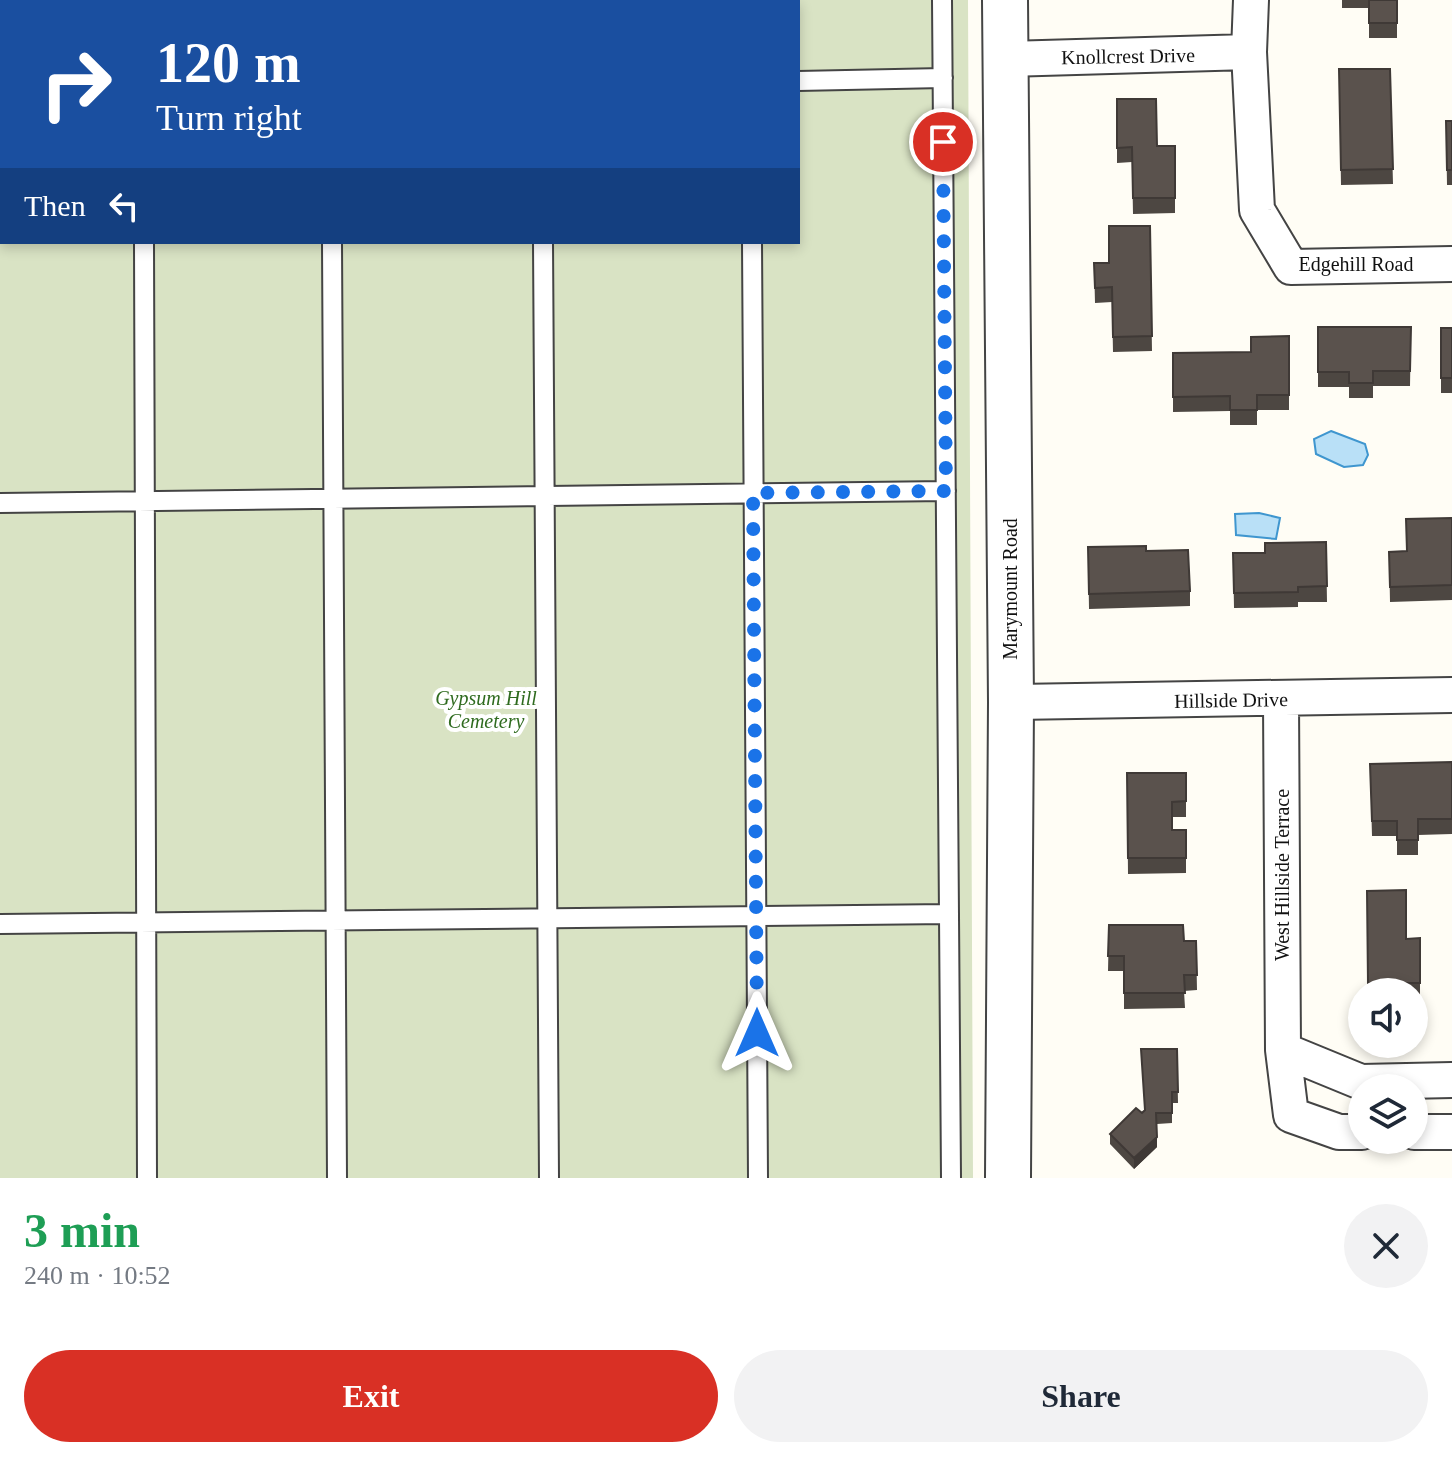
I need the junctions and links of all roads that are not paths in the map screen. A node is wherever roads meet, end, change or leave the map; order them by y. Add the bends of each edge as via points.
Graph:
1 (942, 0) edge
2 (1005, 0) edge
3 (1251, 0) edge
4 (1249, 52) junction
5 (1006, 59) junction
6 (943, 78) junction
7 (800, 81) edge
8 (144, 244) edge
9 (332, 244) edge
10 (543, 244) edge
11 (752, 244) edge
12 (1452, 264) edge
13 (946, 491) junction
14 (753, 493) junction
15 (545, 496) junction
16 (333, 498) junction
17 (0, 503) edge
18 (145, 503) junction
19 (1452, 695) edge
20 (1281, 700) junction
21 (1011, 702) junction
22 (949, 914) junction
23 (756, 916) junction
24 (548, 918) junction
25 (336, 920) junction
26 (146, 922) junction
27 (0, 924) edge
28 (1283, 1050) junction
29 (1452, 1080) edge
30 (1348, 1132) edge
31 (1428, 1132) edge
32 (1452, 1132) edge
33 (147, 1178) edge
34 (337, 1178) edge
35 (549, 1178) edge
36 (758, 1178) edge
37 (951, 1178) edge
38 (1008, 1178) edge

1 - 6 lane
2 - 5 street, Marymount Road
3 - 4 street
4 - 5 street, Knollcrest Drive
4 - 12 street, Edgehill Road via 1257,210 1291,267
5 - 21 street, Marymount Road
6 - 7 lane
6 - 13 lane
8 - 18 lane
9 - 16 lane
10 - 15 lane
11 - 14 lane
13 - 14 lane
13 - 22 lane
14 - 15 lane
14 - 23 lane
15 - 16 lane
15 - 24 lane
16 - 18 lane
16 - 25 lane
17 - 18 lane
18 - 26 lane
19 - 20 street, Hillside Drive
20 - 21 street, Hillside Drive
20 - 28 street, West Hillside Terrace
21 - 38 street, Marymount Road
22 - 23 lane
22 - 37 lane
23 - 24 lane
23 - 36 lane
24 - 25 lane
24 - 35 lane
25 - 26 lane
25 - 34 lane
26 - 27 lane
26 - 33 lane
28 - 29 street via 1361,1082
28 - 30 street, West Hillside Terrace via 1291,1115
31 - 32 street

